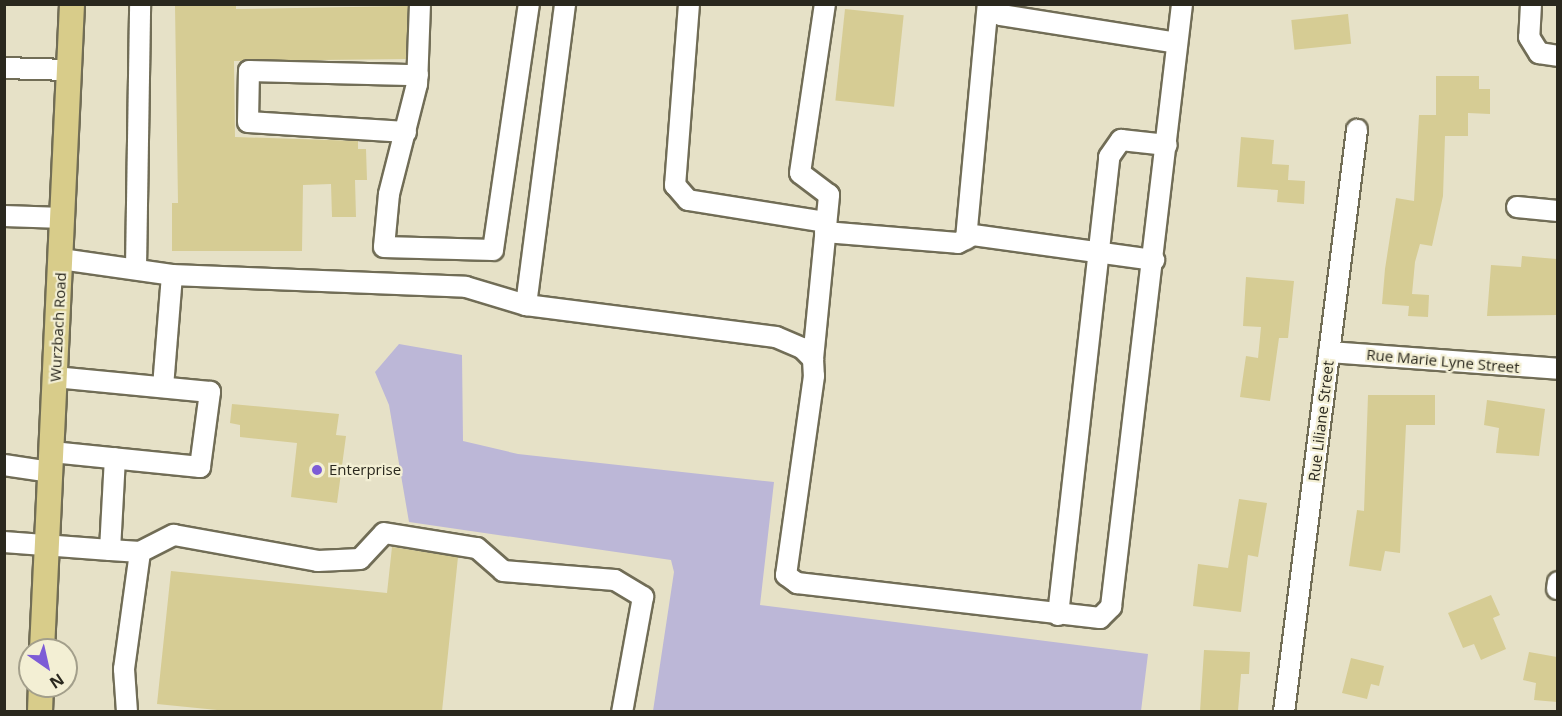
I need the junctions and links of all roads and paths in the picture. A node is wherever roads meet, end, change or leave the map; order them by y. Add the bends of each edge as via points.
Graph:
1 (72, 4) edge
2 (140, 4) edge
3 (420, 4) edge
4 (529, 4) edge
5 (565, 4) edge
6 (689, 4) edge
7 (825, 4) edge
8 (988, 4) edge
9 (994, 4) edge
10 (1182, 4) edge
11 (1531, 4) edge
12 (1177, 43) junction
13 (1557, 56) edge
14 (4, 68) edge
15 (69, 70) junction
16 (418, 75) junction
17 (1357, 130) dead end
18 (406, 132) junction
19 (1167, 145) junction
20 (1517, 207) dead end
21 (1557, 211) edge
22 (4, 216) edge
23 (63, 218) junction
24 (826, 227) junction
25 (966, 239) junction
26 (1099, 252) junction
27 (61, 260) junction
28 (1155, 260) junction
29 (135, 268) junction
30 (172, 275) junction
31 (525, 305) junction
32 (1329, 352) junction
33 (813, 359) junction
34 (1557, 369) edge
35 (55, 376) junction
36 (163, 387) junction
37 (115, 458) junction
38 (51, 462) junction
39 (4, 465) edge
40 (4, 542) edge
41 (47, 546) junction
42 (110, 550) junction
43 (140, 552) junction
44 (1058, 615) junction
45 (43, 638) edge
46 (128, 711) edge
47 (622, 711) edge
48 (1284, 711) edge

1 - 15 main road, Wurzbach Road
2 - 29 street
3 - 16 street
4 - 18 street via 493,250 384,247 389,194
5 - 31 street
6 - 24 street via 675,185 688,200
7 - 24 street via 800,173 829,195
8 - 25 street
9 - 12 street via 1001,15
10 - 12 street
11 - 13 street via 1529,37 1539,53
12 - 19 street
14 - 15 street
15 - 23 main road, Wurzbach Road
16 - 18 street
16 - 18 street via 249,71 248,122
17 - 32 street, Rue Liliane Street
19 - 26 street via 1130,139 1113,144
19 - 28 street
20 - 21 street
22 - 23 street
23 - 27 main road, Wurzbach Road
24 - 25 street via 958,243
24 - 33 street
25 - 26 street via 973,235
26 - 28 street
26 - 44 street
27 - 29 street
27 - 35 main road, Wurzbach Road
28 - 44 street via 1111,607 1100,618
29 - 30 street
30 - 31 street via 466,287
30 - 36 street
31 - 33 street via 776,337
32 - 34 street, Rue Marie Lyne Street
32 - 48 street, Rue Liliane Street
33 - 44 street via 786,575 797,583
35 - 36 street
35 - 38 main road, Wurzbach Road
36 - 37 street via 210,392 200,467
37 - 38 street
37 - 42 street
38 - 39 street
38 - 41 main road, Wurzbach Road
40 - 41 street
41 - 42 street
41 - 45 main road, Wurzbach Road
42 - 43 street
43 - 46 street via 124,669
43 - 47 street via 174,536 318,561 360,559 384,533 477,548 503,571 615,580 643,597

